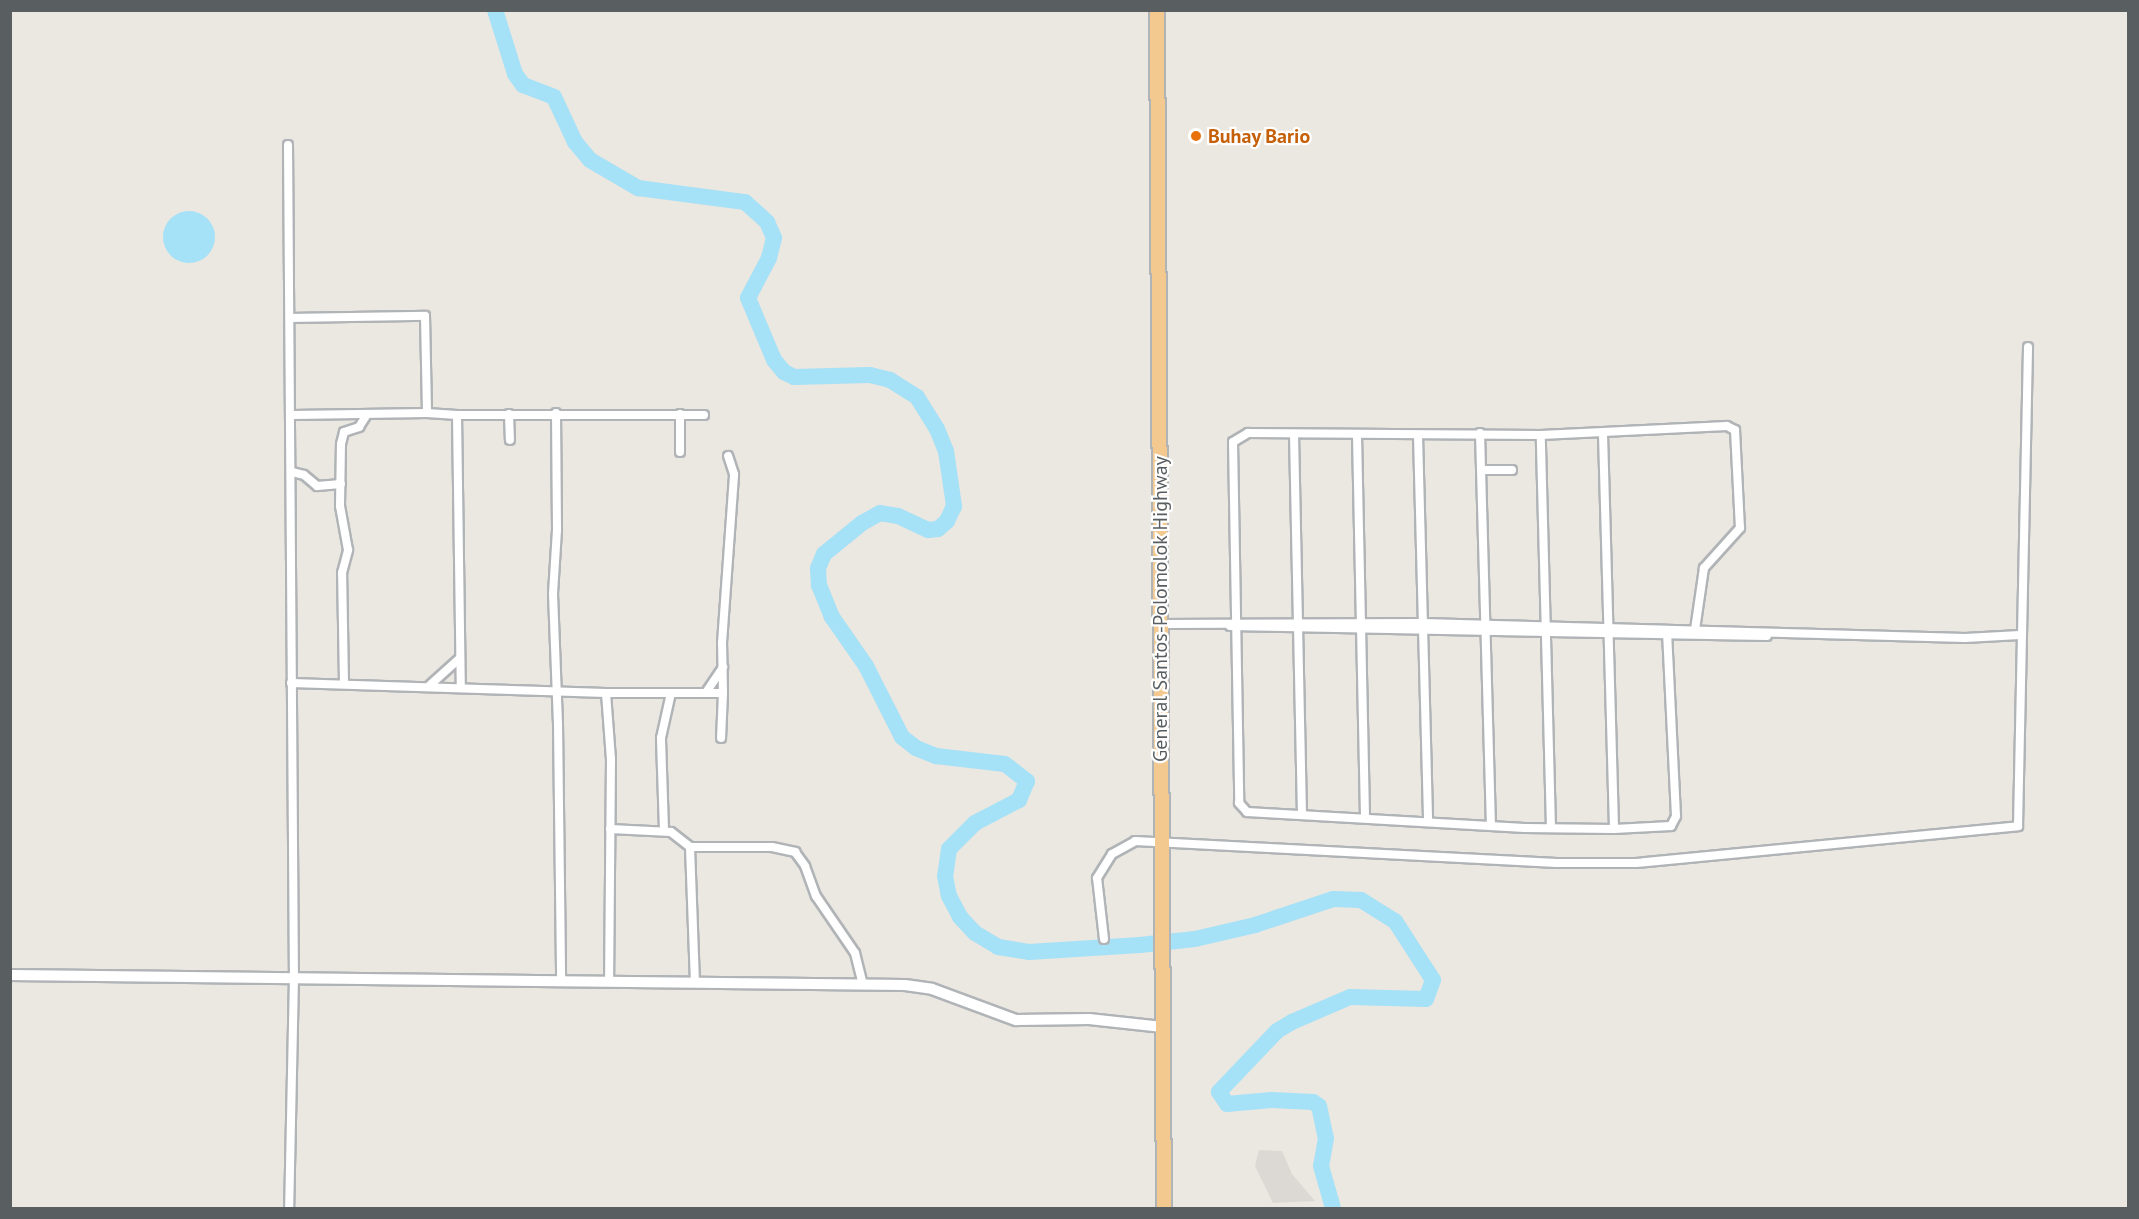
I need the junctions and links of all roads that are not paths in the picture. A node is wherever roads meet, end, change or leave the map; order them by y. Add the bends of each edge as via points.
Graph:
1 (1157, 10) edge
2 (288, 145) dead end
3 (292, 318) junction
4 (2028, 347) dead end
5 (427, 413) junction
6 (556, 413) junction
7 (292, 414) junction
8 (367, 414) junction
9 (508, 414) junction
10 (680, 414) junction
11 (457, 415) junction
12 (704, 415) dead end
13 (1480, 433) junction
14 (1294, 434) junction
15 (1603, 434) junction
16 (1357, 435) junction
17 (1418, 435) junction
18 (1541, 435) junction
19 (510, 440) dead end
20 (681, 452) dead end
21 (728, 456) dead end
22 (1481, 470) junction
23 (1512, 471) dead end
24 (292, 472) junction
25 (340, 484) junction
26 (1161, 624) junction
27 (1234, 624) junction
28 (1298, 624) junction
29 (1361, 626) junction
30 (1422, 627) junction
31 (1485, 630) junction
32 (1545, 630) junction
33 (1695, 630) junction
34 (1609, 632) junction
35 (1667, 632) junction
36 (1735, 632) junction
37 (2019, 635) junction
38 (460, 658) junction
39 (723, 667) junction
40 (291, 683) junction
41 (344, 683) junction
42 (430, 685) junction
43 (461, 686) junction
44 (557, 691) junction
45 (707, 692) junction
46 (606, 693) junction
47 (671, 693) junction
48 (723, 693) junction
49 (721, 738) dead end
50 (1302, 814) junction
51 (1365, 818) junction
52 (1428, 822) junction
53 (1491, 826) junction
54 (1551, 828) junction
55 (610, 829) junction
56 (1614, 829) junction
57 (664, 830) junction
58 (1162, 840) junction
59 (690, 847) junction
60 (1104, 939) dead end
61 (10, 975) edge
62 (294, 977) junction
63 (561, 980) junction
64 (609, 981) junction
65 (695, 983) junction
66 (863, 985) junction
67 (1163, 1027) junction
68 (288, 1209) edge
69 (1164, 1209) edge

1 - 26 highway, General Santos-Polomolok Highway
2 - 3 street
3 - 5 street via 425,316
3 - 7 street
4 - 37 street via 2023,417 2027,494
5 - 8 street
5 - 11 street
6 - 9 street
6 - 10 street
6 - 44 street via 553,594
7 - 8 street
7 - 24 street
8 - 25 street via 359,427 342,435
9 - 11 street
9 - 19 street
10 - 12 street
10 - 20 street
11 - 38 street
13 - 17 street
13 - 18 street
13 - 22 street
14 - 16 street
14 - 27 street via 1248,433 1236,438 1231,447
14 - 28 street
15 - 18 street
15 - 33 street via 1727,426 1735,430 1740,528 1704,568
15 - 34 street
16 - 17 street
16 - 29 street
17 - 30 street
18 - 32 street
21 - 39 street via 734,474
22 - 23 street
22 - 31 street
24 - 25 street via 304,475 317,486
24 - 40 street
25 - 41 street via 348,550 342,573
26 - 27 street
26 - 58 highway, General Santos-Polomolok Highway
27 - 28 street
27 - 50 street via 1240,808 1247,812
28 - 29 street
28 - 50 street
29 - 30 street
29 - 51 street
30 - 31 street
30 - 52 street
31 - 32 street
31 - 53 street
32 - 34 street
32 - 54 street
33 - 35 street
33 - 36 street
34 - 35 street
34 - 56 street
35 - 36 street
35 - 56 street via 1676,816 1664,828
36 - 37 street via 1950,642
37 - 58 street via 2018,826 1636,863 1556,863
38 - 42 street
38 - 43 street
39 - 45 street
39 - 48 street
40 - 41 street
40 - 62 street
41 - 42 street
42 - 43 street
43 - 44 street
44 - 46 street
44 - 63 street
45 - 47 street
45 - 48 street
46 - 47 street
46 - 55 street
47 - 57 street via 661,738
48 - 49 street
50 - 51 street
51 - 52 street
52 - 53 street
53 - 54 street
54 - 56 street
55 - 57 street
55 - 64 street
57 - 59 street via 676,833
58 - 60 street via 1121,847 1103,868 1097,891
58 - 67 highway, General Santos-Polomolok Highway
59 - 65 street
59 - 66 street via 772,847 795,852 816,896 855,953
61 - 62 street
62 - 63 street
62 - 68 street
63 - 64 street
64 - 65 street
65 - 66 street
66 - 67 street via 932,989 1016,1020 1089,1019
67 - 69 highway, General Santos-Polomolok Highway

